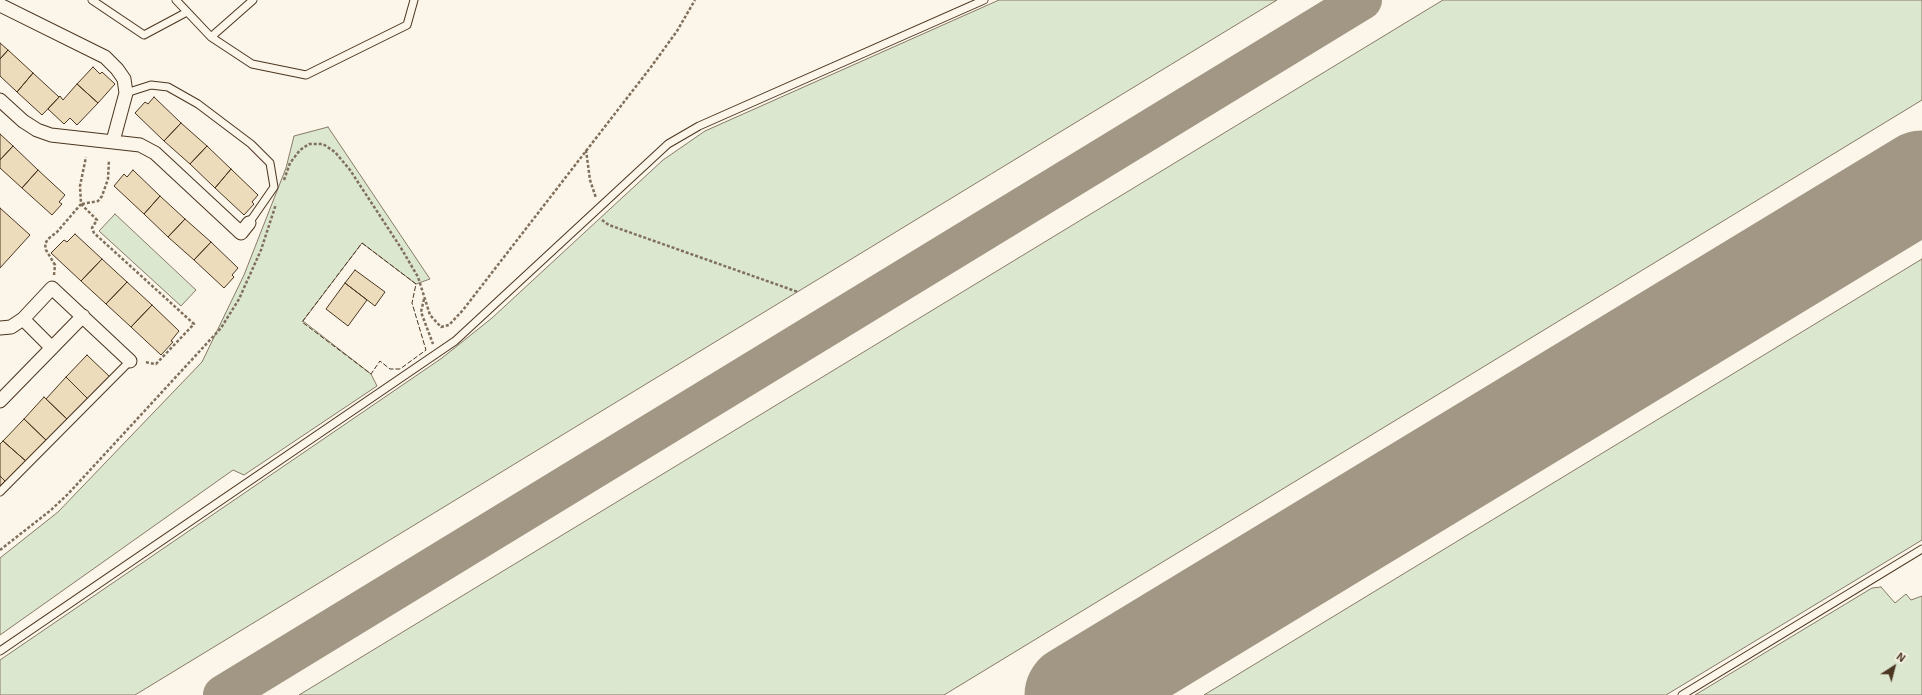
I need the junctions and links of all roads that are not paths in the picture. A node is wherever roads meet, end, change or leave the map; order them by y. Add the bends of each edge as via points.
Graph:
1 (92, 0) edge
2 (176, 0) edge
3 (414, 0) edge
4 (984, 0) edge
5 (249, 1) edge
6 (0, 5) edge
7 (187, 12) junction
8 (211, 37) junction
9 (126, 93) junction
10 (0, 100) edge
11 (113, 141) junction
12 (249, 223) joint
13 (83, 316) junction
14 (23, 319) junction
15 (0, 328) edge
16 (52, 348) junction
17 (130, 361) joint
18 (0, 401) edge
19 (0, 492) edge
20 (1922, 549) edge
21 (0, 651) edge
22 (1682, 695) edge

1 - 7 lane via 144,35
2 - 7 lane
3 - 8 lane via 407,25 306,75 252,64
4 - 21 lane via 699,126 668,144 455,341
5 - 8 lane
6 - 9 street via 105,57 124,79
7 - 8 lane
9 - 11 street
9 - 12 lane via 151,85 168,87 198,104 252,144 270,163 274,187
10 - 11 street via 23,121 44,133
11 - 12 street via 140,145 155,153 242,233
13 - 14 street via 52,288
13 - 16 street
13 - 17 street
14 - 15 street via 11,327
14 - 16 street
16 - 18 street
17 - 19 lane
20 - 22 lane

